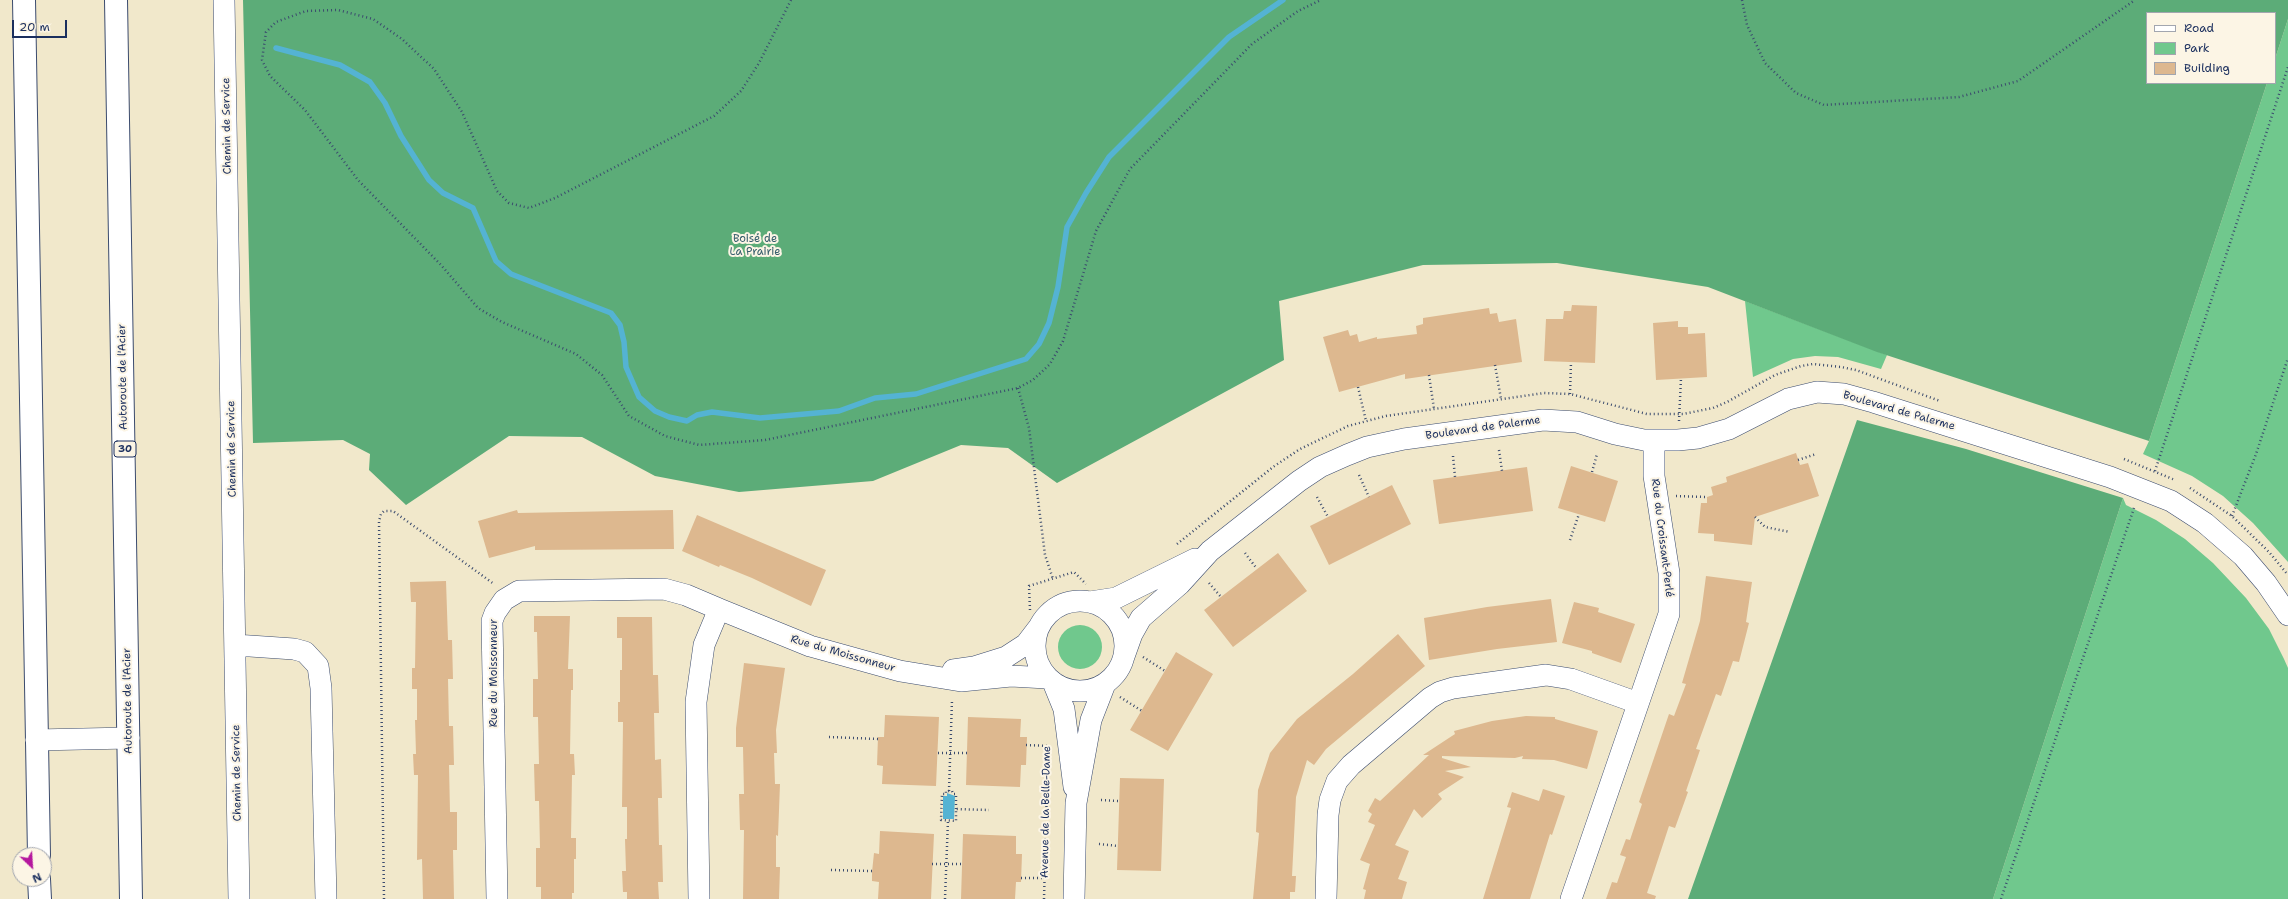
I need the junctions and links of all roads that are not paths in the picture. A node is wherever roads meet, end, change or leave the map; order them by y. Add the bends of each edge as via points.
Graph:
1 (24, 0) edge
2 (116, 0) edge
3 (224, 0) edge
4 (1654, 440) junction
5 (1210, 551) junction
6 (1090, 602) junction
7 (719, 609) junction
8 (2288, 615) edge
9 (1039, 627) junction
10 (235, 645) junction
11 (1132, 659) junction
12 (925, 675) junction
13 (1050, 680) junction
14 (1112, 690) junction
15 (1638, 703) junction
16 (129, 738) junction
17 (36, 740) junction
18 (1076, 803) junction
19 (39, 847) edge
20 (39, 887) edge
21 (40, 899) edge
22 (131, 899) edge
23 (240, 899) edge
24 (326, 899) edge
25 (497, 899) edge
26 (699, 899) edge
27 (1074, 899) edge
28 (1326, 899) edge
29 (1571, 899) edge

1 - 17 highway
2 - 16 highway, Autoroute de l'Acier / 30
3 - 10 street, Chemin de Service
4 - 5 street, Boulevard de Palerme via 1633,438 1577,422 1555,419 1530,420 1366,447 1329,462 1305,477
4 - 8 street, Boulevard de Palerme via 1693,438 1719,433 1742,424 1780,402 1810,393 1844,394 1873,402 2110,477 2171,501 2205,523 2243,556 2270,587
4 - 15 street, Rue du Croissant-Perlé via 1653,465 1669,573 1670,602 1666,626
5 - 6 street, Boulevard de Palerme via 1116,598
5 - 11 street, Boulevard de Palerme via 1180,584 1141,618 1132,634
6 - 9 street via 1064,604 1045,617
6 - 11 street via 1104,608 1116,619 1123,632 1125,647
7 - 12 street, Rue du Moissonneur via 816,648 879,666
7 - 25 street, Rue du Moissonneur via 664,589 528,590 512,594 499,606 492,621
7 - 26 street via 704,645 696,702
9 - 12 street, Rue du Moissonneur via 1026,644 1006,657 974,667
9 - 13 street via 1035,640 1035,654 1039,667
10 - 23 street, Chemin de Service
10 - 24 street via 294,649 305,652 318,666 322,688
11 - 14 street via 1116,674
12 - 13 street, Rue du Moissonneur via 970,681 1011,676
13 - 14 street via 1065,689 1079,692
13 - 18 street, Avenue de la Belle-Dame via 1062,704 1066,722
14 - 18 street, Avenue de la Belle-Dame via 1091,720
15 - 28 street via 1571,679 1546,675 1464,686 1435,695 1351,765 1337,780 1330,800
15 - 29 street, Rue du Croissant-Perlé
16 - 17 street
16 - 22 highway, Autoroute de l'Acier / 30
17 - 19 highway
18 - 27 street, Avenue de la Belle-Dame
20 - 21 highway

